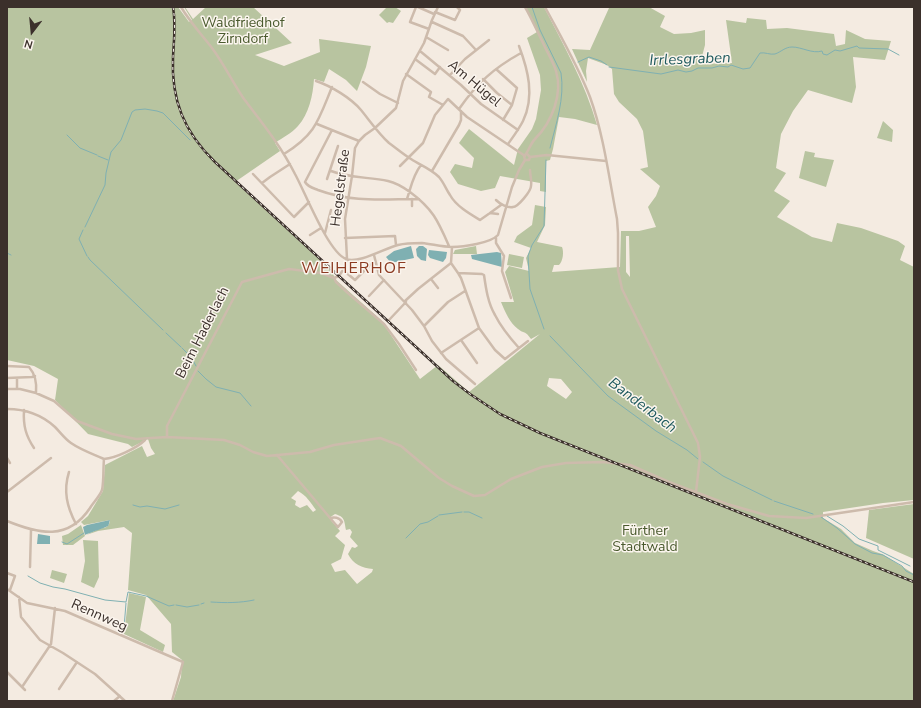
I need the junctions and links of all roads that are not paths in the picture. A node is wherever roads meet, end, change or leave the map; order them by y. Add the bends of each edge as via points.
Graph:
1 (181, 7) edge
2 (417, 7) edge
3 (438, 7) edge
4 (457, 7) edge
5 (525, 7) edge
6 (546, 7) edge
7 (435, 13) junction
8 (432, 22) junction
9 (429, 30) junction
10 (426, 37) junction
11 (488, 40) dead end
12 (519, 46) dead end
13 (420, 50) junction
14 (448, 50) dead end
15 (476, 50) junction
16 (522, 53) junction
17 (415, 59) junction
18 (440, 68) junction
19 (496, 69) junction
20 (406, 74) junction
21 (450, 75) junction
22 (483, 79) junction
23 (316, 81) dead end
24 (363, 82) dead end
25 (332, 87) junction
26 (470, 93) junction
27 (398, 103) junction
28 (443, 105) junction
29 (512, 105) junction
30 (460, 110) junction
31 (504, 120) junction
32 (317, 124) junction
33 (375, 128) junction
34 (332, 130) junction
35 (518, 130) junction
36 (359, 141) junction
37 (508, 144) junction
38 (338, 146) dead end
39 (284, 154) junction
40 (526, 155) junction
41 (530, 157) junction
42 (408, 158) junction
43 (525, 160) junction
44 (606, 161) junction
45 (290, 164) junction
46 (420, 165) junction
47 (400, 166) dead end
48 (530, 170) dead end
49 (331, 171) junction
50 (432, 171) junction
51 (253, 174) dead end
52 (352, 176) junction
53 (328, 179) dead end
54 (305, 182) junction
55 (262, 183) junction
56 (300, 184) junction
57 (409, 192) junction
58 (348, 198) junction
59 (407, 199) junction
60 (412, 199) junction
61 (420, 199) junction
62 (496, 200) dead end
63 (309, 202) junction
64 (501, 205) junction
65 (412, 206) dead end
66 (506, 206) junction
67 (331, 210) dead end
68 (495, 210) junction
69 (490, 213) junction
70 (498, 214) junction
71 (504, 216) junction
72 (321, 228) junction
73 (325, 233) junction
74 (310, 236) dead end
75 (345, 238) junction
76 (496, 238) junction
77 (396, 245) junction
78 (451, 247) junction
79 (374, 255) junction
80 (347, 259) junction
81 (375, 262) junction
82 (451, 263) junction
83 (343, 270) junction
84 (458, 272) junction
85 (334, 278) junction
86 (431, 279) junction
87 (384, 280) junction
88 (438, 288) dead end
89 (465, 291) junction
90 (369, 296) dead end
91 (511, 298) dead end
92 (406, 301) junction
93 (389, 320) dead end
94 (424, 326) junction
95 (479, 328) junction
96 (461, 340) junction
97 (528, 341) dead end
98 (519, 348) junction
99 (441, 353) junction
100 (477, 363) dead end
101 (7, 366) edge
102 (416, 370) dead end
103 (35, 376) junction
104 (7, 378) edge
105 (17, 378) junction
106 (475, 384) dead end
107 (7, 389) edge
108 (17, 389) junction
109 (36, 393) junction
110 (7, 409) edge
111 (24, 410) junction
112 (167, 437) junction
113 (145, 439) junction
114 (34, 448) dead end
115 (277, 455) junction
116 (7, 458) edge
117 (51, 458) dead end
118 (104, 459) junction
119 (10, 463) dead end
120 (69, 472) dead end
121 (7, 492) edge
122 (696, 492) junction
123 (914, 502) edge
124 (330, 518) junction
125 (7, 521) edge
126 (76, 524) junction
127 (31, 530) junction
128 (30, 567) dead end
129 (7, 573) edge
130 (8, 590) edge
131 (19, 597) junction
132 (55, 608) junction
133 (49, 646) junction
134 (77, 662) junction
135 (7, 672) edge
136 (22, 688) junction
137 (59, 689) dead end
138 (25, 690) dead end
139 (120, 696) junction
140 (114, 701) edge
141 (125, 701) edge
142 (172, 701) edge

1 - 39 street
2 - 7 street
2 - 9 street via 410,22
3 - 7 street
4 - 7 street via 460,10 455,20
5 - 40 street via 534,20 555,66 559,87 544,130
6 - 44 street via 590,97
7 - 8 street
8 - 9 street
8 - 15 street via 463,36
9 - 10 street
10 - 13 street
10 - 14 street
11 - 15 street
12 - 16 street
13 - 17 street
13 - 18 street, Am Hügel
15 - 21 street
16 - 19 street
16 - 35 street via 530,94 526,113
17 - 18 street via 435,74
17 - 20 street
18 - 21 street, Am Hügel
19 - 22 street
19 - 29 street via 516,87
20 - 27 street
20 - 28 street via 431,92 429,97
21 - 26 street, Am Hügel
22 - 26 street
22 - 29 street
23 - 25 street
24 - 27 street
25 - 32 street
25 - 33 street via 360,109
26 - 30 street
26 - 31 street, Am Hügel
27 - 33 street, Hegelstraße via 394,111
28 - 30 street via 448,99
28 - 42 street via 435,115 425,139
29 - 31 street
30 - 37 street via 486,131
30 - 50 street via 459,125
31 - 35 street, Am Hügel
32 - 34 street
32 - 39 street via 303,141
33 - 36 street, Hegelstraße
33 - 42 street
34 - 36 street
34 - 54 street
35 - 37 street
36 - 52 street, Hegelstraße via 354,153
37 - 40 street
38 - 49 street
39 - 45 street
40 - 41 street
40 - 43 street
41 - 43 street via 529,160
41 - 44 street via 547,155
42 - 46 street
42 - 47 street
43 - 66 street
44 - 122 street via 618,226 619,278 626,298 698,443 700,457
45 - 55 street
45 - 56 street
46 - 50 street
46 - 57 street
48 - 66 street via 530,190 515,207
49 - 52 street
49 - 53 street
50 - 69 street via 460,206 480,220
51 - 55 street
52 - 57 street via 389,181
52 - 58 street, Hegelstraße
54 - 56 street
54 - 58 street via 306,185 323,192
55 - 63 street via 294,217
56 - 63 street
57 - 59 street
57 - 61 street
58 - 59 street
58 - 75 street, Hegelstraße
59 - 60 street
60 - 61 street
60 - 65 street
61 - 78 street via 437,218
62 - 64 street
63 - 72 street
64 - 66 street
64 - 68 street
66 - 71 street
67 - 73 street
68 - 69 street
68 - 70 street
69 - 70 street
70 - 71 street
71 - 76 street
72 - 73 street
72 - 74 street
73 - 80 street via 341,256
75 - 77 street via 395,236
75 - 80 street, Hegelstraße
76 - 78 street
76 - 91 street via 496,243 504,256 502,271
77 - 78 street via 423,243
77 - 79 street
78 - 82 street
79 - 80 street
79 - 81 street
80 - 83 street
81 - 83 street via 355,280
81 - 87 street via 378,273
82 - 84 street
82 - 86 street
83 - 85 street
84 - 89 street
84 - 98 street via 484,275 494,314
85 - 102 street via 384,324
85 - 112 street, Beim Haderlach via 289,269 242,282 168,426
86 - 88 street
86 - 92 street
87 - 90 street
87 - 92 street
89 - 94 street via 448,302
89 - 95 street
92 - 93 street
92 - 94 street
94 - 99 street
95 - 96 street
95 - 98 street via 505,359
96 - 99 street
96 - 100 street
97 - 98 street
99 - 106 street
101 - 103 street via 29,367
103 - 105 street
103 - 109 street
104 - 105 street
105 - 108 street
107 - 108 street
108 - 109 street
109 - 113 street via 54,401 77,421 123,437
110 - 111 street
111 - 114 street via 23,424
111 - 118 street via 49,422 74,445
112 - 113 street
112 - 115 street via 224,440 259,455
113 - 118 street via 127,451
115 - 122 street via 310,452 334,445 380,438 401,446 440,478 474,496 485,495 512,479 542,467 590,462 630,465
115 - 124 street
116 - 119 street
117 - 121 street
118 - 126 street via 102,491
120 - 126 street via 66,500
122 - 123 street via 760,514 797,518
124 - 124 street via 338,527 340,526 342,522 338,518
125 - 127 street
126 - 127 street via 52,533
127 - 128 street
129 - 130 street via 15,576
130 - 131 street, Rennweg
131 - 132 street, Rennweg via 32,605
131 - 133 street via 21,617 40,640
132 - 133 street
132 - 142 street, Rennweg via 183,662
133 - 134 street
133 - 136 street
134 - 137 street
134 - 139 street
135 - 136 street
136 - 138 street
139 - 140 street
139 - 141 street

